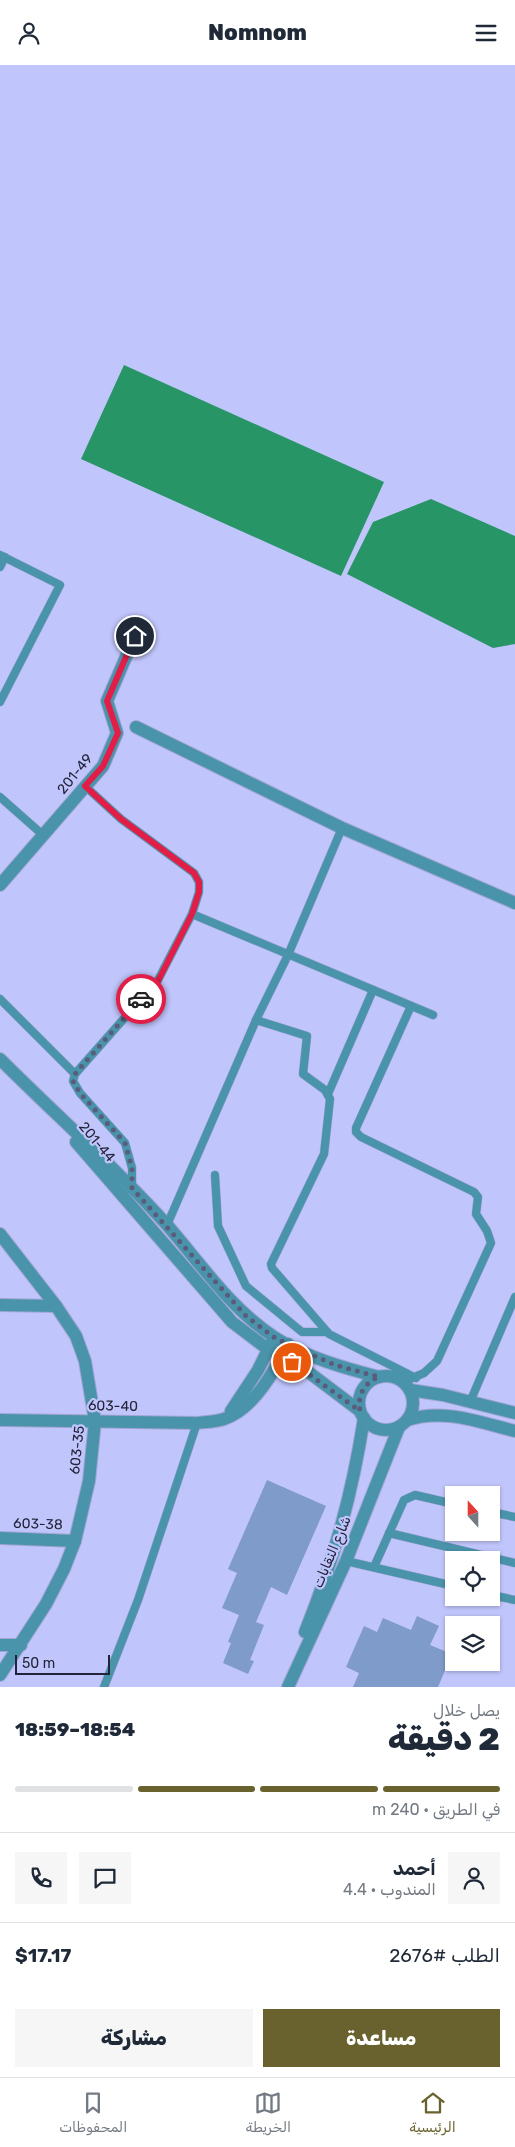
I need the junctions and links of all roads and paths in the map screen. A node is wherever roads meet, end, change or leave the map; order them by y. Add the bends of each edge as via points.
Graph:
1 (2, 556) edge
2 (0, 567) edge
3 (135, 636) dead end
4 (0, 702) edge
5 (136, 727) dead end
6 (85, 786) junction
7 (0, 797) edge
8 (342, 828) junction
9 (43, 835) junction
10 (0, 885) edge
11 (515, 903) edge
12 (192, 914) junction
13 (288, 955) junction
14 (373, 989) junction
15 (0, 999) edge
16 (411, 1006) junction
17 (433, 1015) dead end
18 (256, 1020) junction
19 (0, 1059) edge
20 (75, 1074) junction
21 (328, 1094) junction
22 (53, 1113) junction
23 (215, 1175) dead end
24 (132, 1188) junction
25 (167, 1225) junction
26 (0, 1234) edge
27 (515, 1297) edge
28 (0, 1305) edge
29 (56, 1306) junction
30 (327, 1332) junction
31 (275, 1338) junction
32 (288, 1344) junction
33 (269, 1350) junction
34 (282, 1356) junction
35 (379, 1377) junction
36 (410, 1383) junction
37 (470, 1402) junction
38 (515, 1413) edge
39 (362, 1414) junction
40 (225, 1419) junction
41 (0, 1420) edge
42 (95, 1421) junction
43 (197, 1423) junction
44 (403, 1423) junction
45 (515, 1431) edge
46 (445, 1502) edge
47 (500, 1514) edge
48 (515, 1517) edge
49 (389, 1533) junction
50 (0, 1538) edge
51 (74, 1541) junction
52 (346, 1561) junction
53 (515, 1563) edge
54 (374, 1567) junction
55 (445, 1584) edge
56 (500, 1597) edge
57 (515, 1600) edge
58 (0, 1645) edge
59 (20, 1645) junction
60 (0, 1675) edge
61 (104, 1687) edge
62 (288, 1687) edge

1 - 2 lane
1 - 4 lane via 60,585
3 - 6 street, 201-49 via 107,701 118,733 103,766
5 - 8 street
6 - 9 street, 201-49
6 - 12 lane via 121,819 194,873 199,882 199,892
7 - 9 lane
8 - 11 street
8 - 13 lane
9 - 10 street, 201-49
12 - 13 lane
12 - 20 lane via 158,981
13 - 14 lane
13 - 18 lane
14 - 16 lane
14 - 21 lane
15 - 20 lane
16 - 17 lane
16 - 36 lane via 356,1132 474,1192 478,1197 476,1214 492,1240 442,1354 431,1368
18 - 21 lane via 305,1033 308,1041 303,1074
18 - 25 lane
19 - 22 street, 201-44
20 - 24 lane via 73,1081 80,1093 125,1143 132,1168
21 - 30 lane via 330,1103 324,1154 271,1264
22 - 24 street, 201-44 via 95,1149
22 - 33 street, 201-44 via 232,1323
23 - 30 lane via 218,1226 246,1286 302,1332
24 - 25 street, 201-44
25 - 31 street, 201-44 via 222,1292
26 - 29 street, 603-35
27 - 37 lane
28 - 29 street
29 - 42 street, 603-35 via 81,1349
30 - 36 lane
31 - 32 street, 201-44
31 - 33 street
32 - 34 street, 603-40
32 - 35 street, 201-44 via 335,1365
33 - 34 street, 201-44
33 - 40 street
34 - 39 street, 201-44 via 303,1368
34 - 40 street, 603-40 via 271,1377 250,1402
35 - 36 street
35 - 39 street via 363,1390 359,1400
36 - 37 street
36 - 44 street via 413,1405
37 - 38 street
39 - 44 street via 372,1426 382,1430
39 - 62 street, شارع النقابات via 348,1505 326,1581 293,1662
40 - 43 street, 603-40
41 - 42 street, 603-40
42 - 43 street, 603-40
42 - 51 street, 603-35 via 89,1481
43 - 61 lane via 138,1600
44 - 45 street via 428,1414 444,1414
44 - 52 street, شارع النقابات
46 - 49 lane via 415,1495 409,1497 404,1500
47 - 48 lane
49 - 53 lane
49 - 54 lane
50 - 51 street, 603-38
51 - 59 street, 603-35 via 46,1603
52 - 54 lane
52 - 62 street, شارع النقابات
54 - 55 lane
56 - 57 lane
58 - 59 street
59 - 60 street, 603-35

